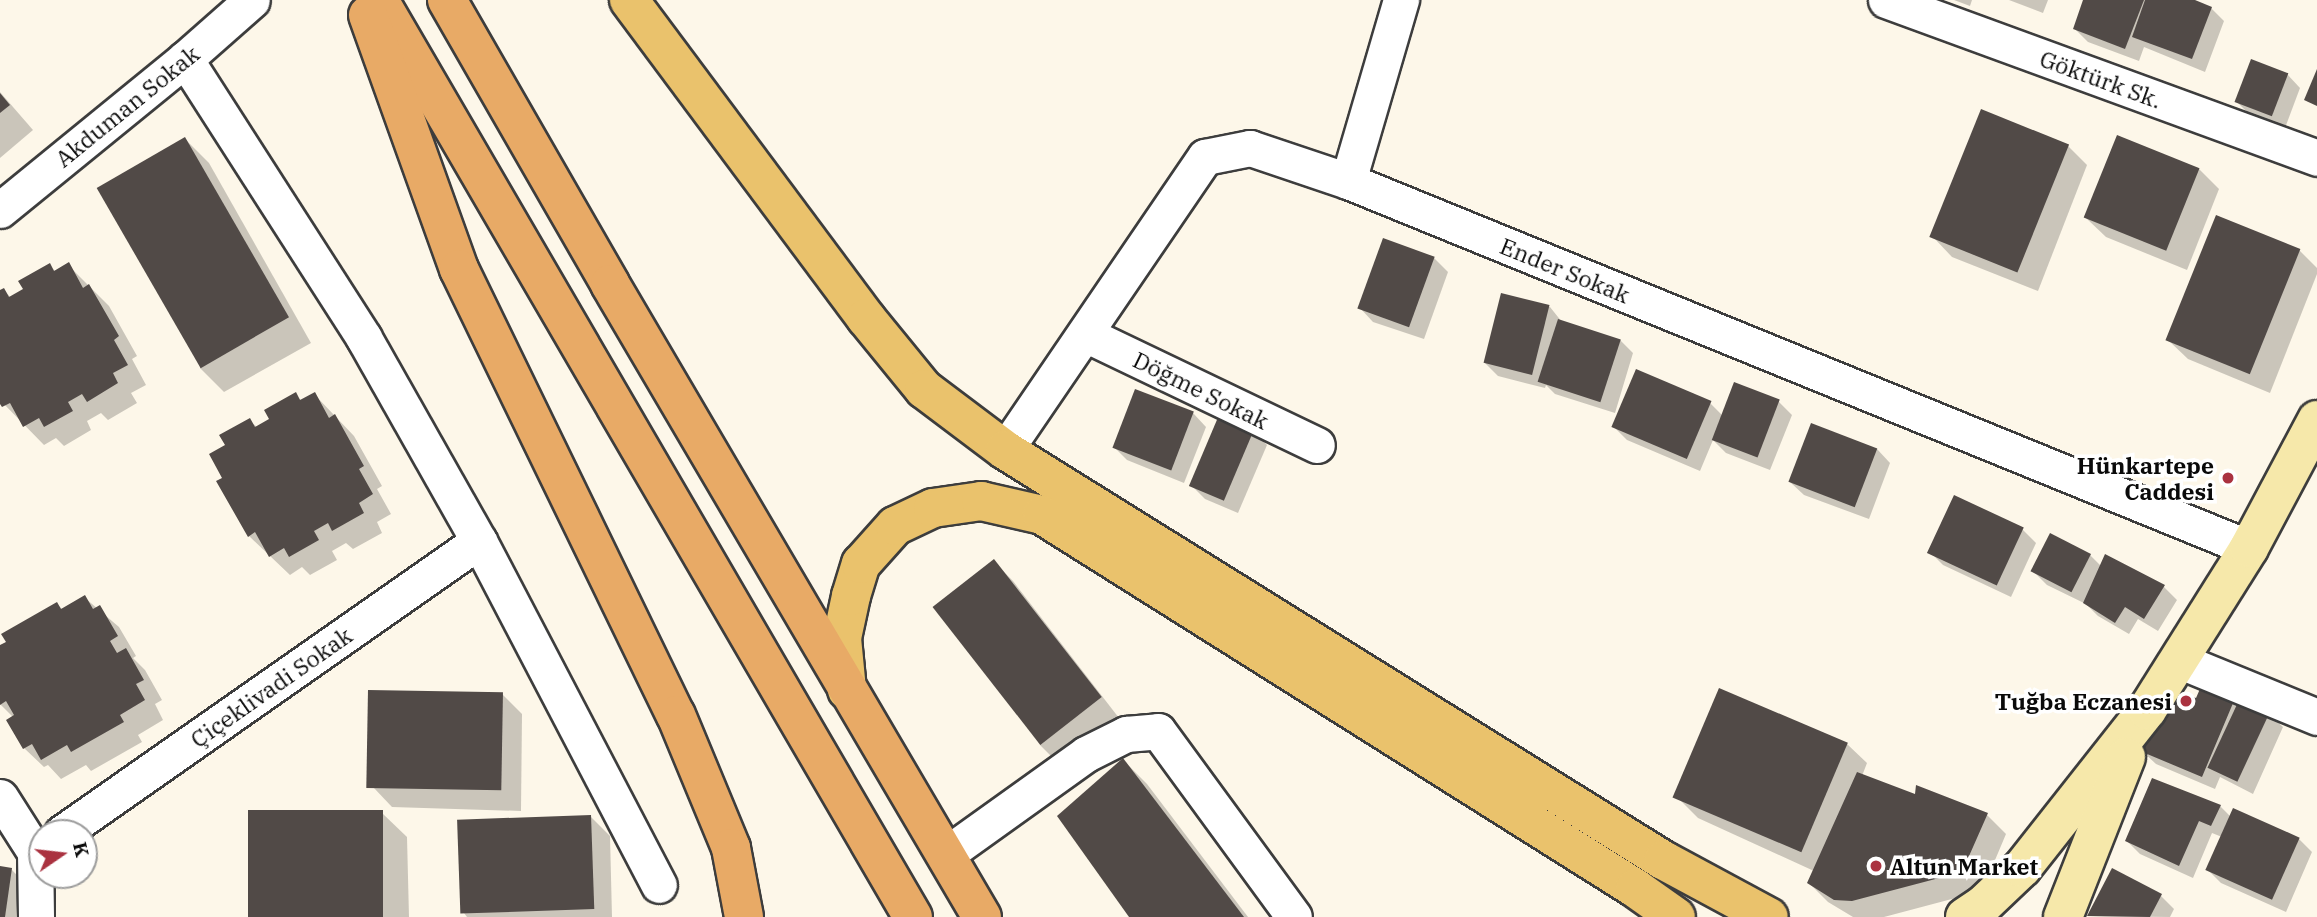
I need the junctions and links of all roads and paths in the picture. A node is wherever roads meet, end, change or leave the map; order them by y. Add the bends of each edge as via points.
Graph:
1 (252, 0) edge
2 (362, 0) edge
3 (379, 0) edge
4 (447, 0) edge
5 (629, 0) edge
6 (1401, 0) edge
7 (1886, 0) edge
8 (185, 59) junction
9 (2317, 158) edge
10 (1348, 181) junction
11 (0, 210) edge
12 (1085, 334) junction
13 (2315, 426) edge
14 (1317, 446) dead end
15 (1005, 450) junction
16 (480, 541) junction
17 (2249, 548) junction
18 (2178, 660) junction
19 (847, 690) junction
20 (2147, 710) junction
21 (2317, 717) edge
22 (0, 797) edge
23 (82, 819) edge
24 (28, 826) edge
25 (28, 845) edge
26 (0, 846) edge
27 (945, 855) junction
28 (659, 885) dead end
29 (40, 889) edge
30 (36, 917) edge
31 (744, 917) edge
32 (913, 917) edge
33 (982, 917) edge
34 (1294, 917) edge
35 (1676, 917) edge
36 (1769, 917) edge
37 (1965, 917) edge
38 (2063, 917) edge

1 - 8 street, Akduman Sokak
2 - 31 highway via 459,269 676,715 731,848
3 - 32 highway
4 - 19 highway
5 - 15 main road via 924,389
6 - 10 street
7 - 9 street, Göktürk Sk.
8 - 11 street, Akduman Sokak
8 - 16 street via 364,338
10 - 12 street, Ender Sokak via 1250,148 1205,157
10 - 17 street, Ender Sokak
12 - 14 street, Döğme Sokak
12 - 15 street, Ender Sokak
13 - 17 main road
15 - 36 main road via 1663,860
16 - 23 street, Çiçeklivadi Sokak
16 - 28 street
17 - 18 main road
18 - 20 main road
18 - 21 street
19 - 27 highway
19 - 35 main road via 842,638 851,596 861,564 895,526 933,508 981,501 1042,515
20 - 37 main road via 2022,868
20 - 38 main road
22 - 24 street
25 - 26 street
27 - 33 highway
27 - 34 street via 1086,754 1126,734 1158,731
29 - 30 street

